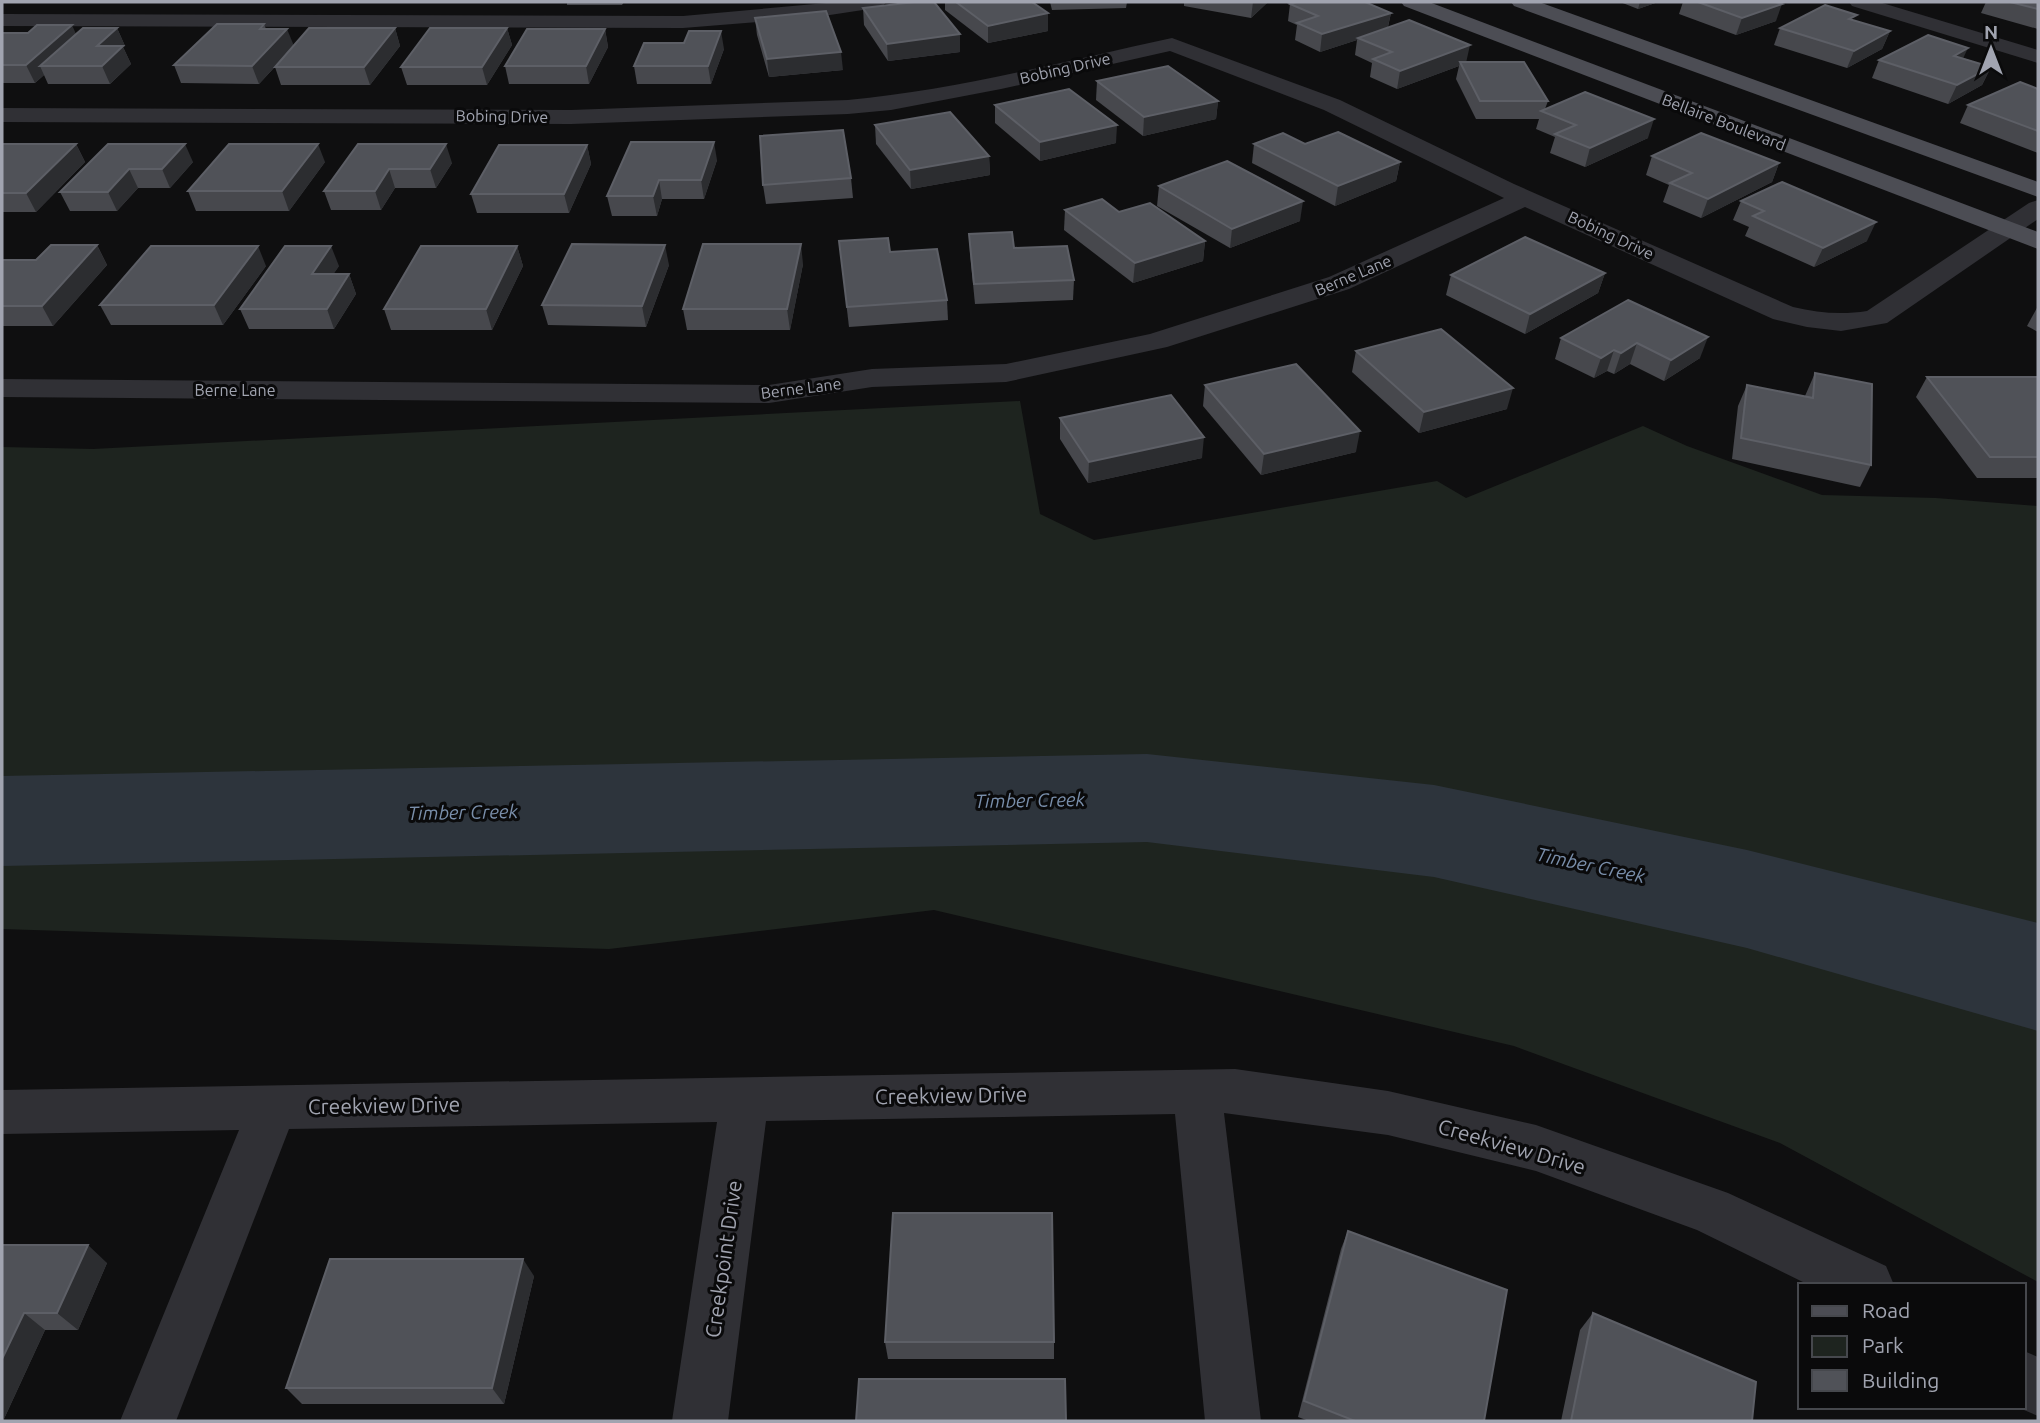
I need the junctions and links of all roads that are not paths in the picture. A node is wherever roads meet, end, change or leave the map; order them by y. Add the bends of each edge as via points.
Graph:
1 (876, 2) edge
2 (1411, 2) edge
3 (1521, 2) edge
4 (1859, 2) edge
5 (2, 20) edge
6 (2038, 57) edge
7 (2, 115) edge
8 (2038, 190) edge
9 (1527, 197) junction
10 (2038, 208) edge
11 (2006, 230) junction
12 (2038, 241) edge
13 (2, 388) edge
14 (1198, 1092) junction
15 (745, 1098) junction
16 (273, 1107) junction
17 (2, 1112) edge
18 (1863, 1283) edge
19 (148, 1421) edge
20 (700, 1421) edge
21 (1233, 1421) edge

1 - 5 street via 683,22
2 - 11 main road, Bellaire Boulevard
3 - 8 main road
4 - 6 street
7 - 9 street, Bobing Drive via 571,117 848,107 1001,82 1172,44 1332,105
9 - 11 street, Bobing Drive via 1783,313 1835,323 1877,317
9 - 13 street, Berne Lane via 1339,283 1272,306 1157,341 1006,373 872,379 769,394
10 - 11 street, Bobing Drive
11 - 12 main road, Bellaire Boulevard
14 - 15 street, Creekview Drive
14 - 18 street, Creekview Drive via 1236,1091 1388,1113 1536,1148 1710,1210
14 - 21 street
15 - 16 street, Creekview Drive
15 - 20 street, Creekpoint Drive
16 - 17 street, Creekview Drive
16 - 19 street

